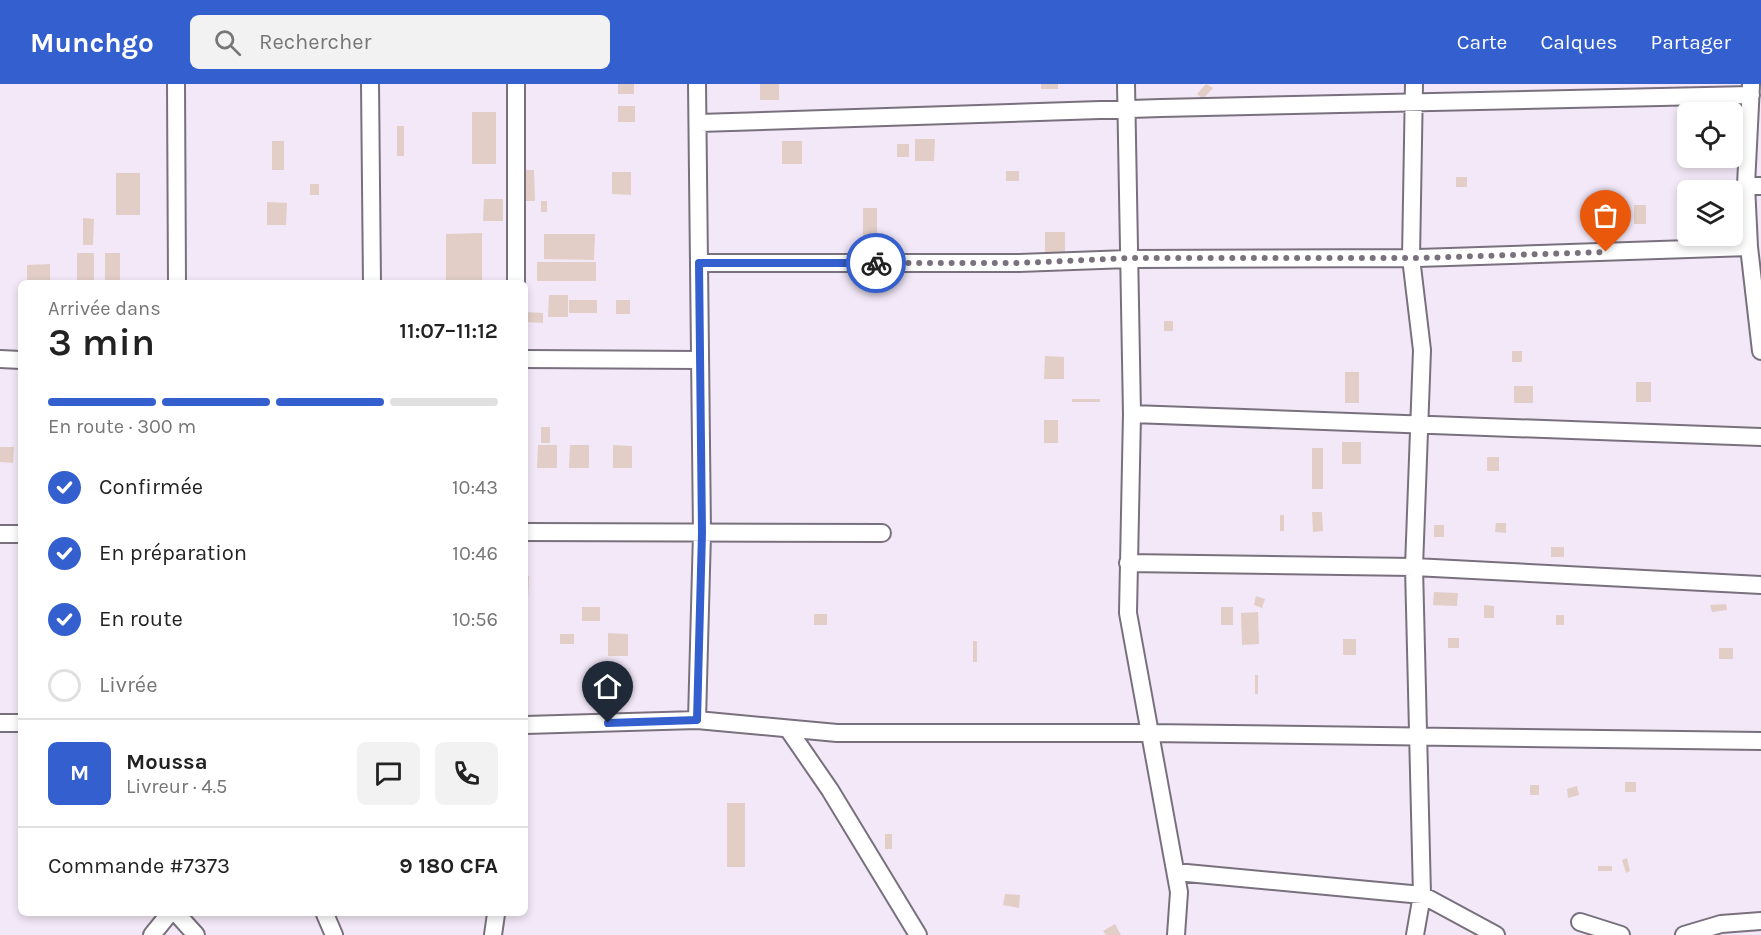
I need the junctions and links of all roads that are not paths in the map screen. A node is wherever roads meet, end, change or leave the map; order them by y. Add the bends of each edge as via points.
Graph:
1 (176, 84) edge
2 (370, 84) edge
3 (516, 84) edge
4 (697, 84) edge
5 (1126, 84) edge
6 (1414, 84) edge
7 (1751, 89) edge
8 (1412, 102) junction
9 (1126, 109) junction
10 (699, 123) junction
11 (1753, 186) edge
12 (1749, 247) junction
13 (1128, 258) junction
14 (1411, 258) junction
15 (699, 263) junction
16 (177, 280) edge
17 (372, 280) edge
18 (516, 280) edge
19 (1761, 351) edge
20 (0, 359) edge
21 (528, 359) edge
22 (18, 360) edge
23 (700, 360) junction
24 (1132, 414) junction
25 (1419, 423) junction
26 (1761, 436) edge
27 (528, 532) edge
28 (702, 533) junction
29 (882, 533) dead end
30 (0, 534) edge
31 (18, 534) edge
32 (1128, 564) junction
33 (1413, 567) junction
34 (1761, 585) edge
35 (697, 720) junction
36 (0, 723) edge
37 (18, 723) edge
38 (528, 725) edge
39 (788, 729) junction
40 (1148, 733) junction
41 (1420, 738) junction
42 (1761, 741) edge
43 (1176, 872) junction
44 (1422, 895) junction
45 (167, 916) edge
46 (179, 916) edge
47 (326, 916) edge
48 (496, 916) edge
49 (1761, 921) edge
50 (1580, 922) dead end
51 (152, 935) edge
52 (196, 935) edge
53 (334, 935) edge
54 (493, 935) edge
55 (918, 935) edge
56 (1176, 935) edge
57 (1415, 935) edge
58 (1496, 935) edge
59 (1621, 935) edge
60 (1684, 935) edge

1 - 16 street
2 - 17 street
3 - 18 street
4 - 10 street
5 - 9 street
6 - 8 street
7 - 8 street
7 - 11 street
8 - 9 street
8 - 14 street
9 - 10 street
9 - 13 street
10 - 15 street
11 - 12 street
12 - 14 street
12 - 19 street
13 - 14 street
13 - 15 street via 1019,263
13 - 24 street
14 - 25 street via 1422,350
15 - 23 street
20 - 22 street
21 - 23 street
23 - 28 street
24 - 25 street
24 - 32 street
25 - 26 street
25 - 33 street
27 - 28 street
28 - 29 street
28 - 35 street
30 - 31 street
32 - 33 street
32 - 40 street via 1128,613
33 - 34 street
33 - 41 street
35 - 38 street
35 - 39 street
36 - 37 street
39 - 40 street via 837,733
39 - 55 street
40 - 41 street
40 - 43 street
41 - 42 street
41 - 44 street
43 - 44 street
43 - 56 street
44 - 57 street
44 - 58 street
45 - 51 street
46 - 52 street
47 - 53 street
48 - 54 street
49 - 60 street via 1721,924
50 - 59 street

